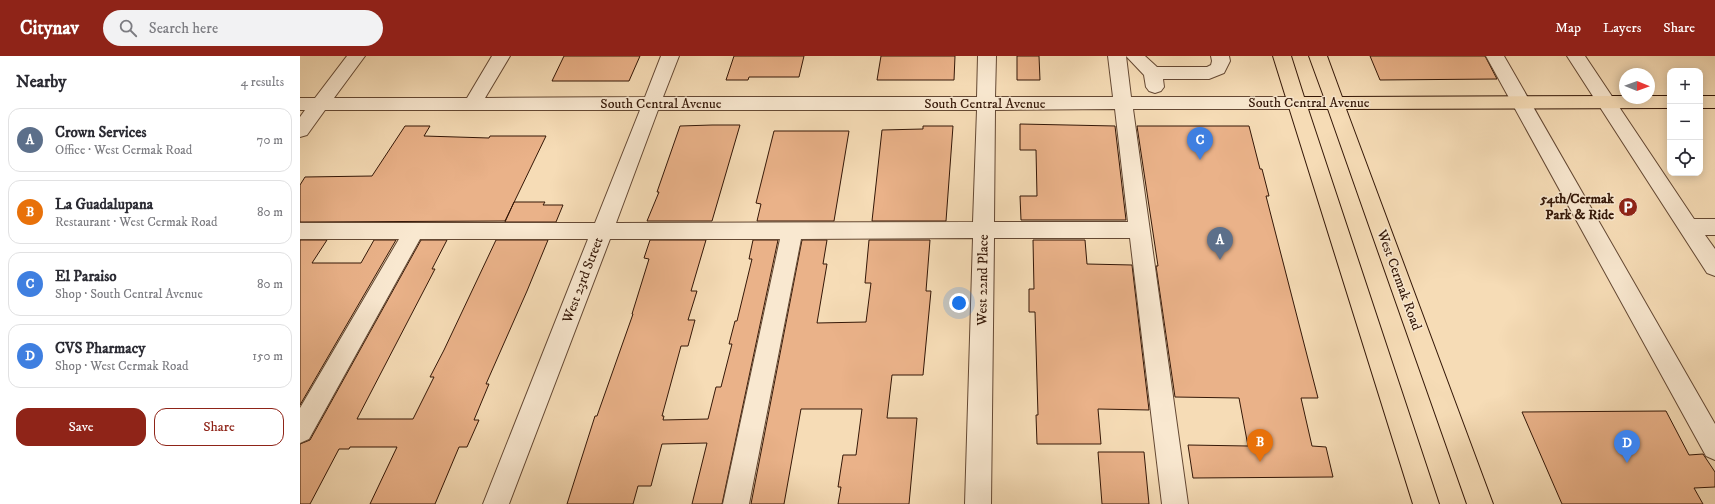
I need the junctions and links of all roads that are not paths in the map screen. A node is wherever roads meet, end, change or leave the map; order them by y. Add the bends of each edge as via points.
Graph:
1 (356, 56) edge
2 (501, 56) edge
3 (670, 56) edge
4 (987, 56) edge
5 (1117, 56) edge
6 (1206, 56) edge
7 (1220, 56) edge
8 (1282, 56) edge
9 (1318, 56) edge
10 (1495, 56) edge
11 (1576, 56) edge
12 (1144, 64) edge
13 (1667, 102) edge
14 (1703, 102) edge
15 (1715, 102) edge
16 (1297, 103) junction
17 (1335, 103) junction
18 (1521, 103) junction
19 (1606, 103) junction
20 (300, 104) edge
21 (319, 104) junction
22 (472, 104) junction
23 (651, 104) junction
24 (986, 104) junction
25 (1123, 104) junction
26 (1157, 104) junction
27 (300, 130) edge
28 (1688, 227) junction
29 (1715, 227) edge
30 (984, 230) junction
31 (1140, 230) junction
32 (300, 231) edge
33 (414, 231) junction
34 (602, 231) junction
35 (792, 231) junction
36 (1715, 267) edge
37 (300, 431) edge
38 (1715, 448) edge
39 (496, 504) edge
40 (736, 504) edge
41 (978, 504) edge
42 (1175, 504) edge
43 (1426, 504) edge
44 (1480, 504) edge

1 - 21 street
2 - 22 street
3 - 23 street, West 23rd Street
4 - 24 street, West 22nd Place
5 - 25 street
6 - 12 street via 1196,64
7 - 12 street via 1218,69 1208,73
8 - 16 main road
9 - 17 main road, West Cermak Road
10 - 18 street
11 - 19 street
12 - 26 street
13 - 19 main road, South Central Avenue
14 - 15 main road
16 - 17 main road, South Central Avenue
16 - 26 street, South Central Avenue
16 - 43 main road
17 - 18 main road, South Central Avenue
17 - 44 main road, West Cermak Road
18 - 19 main road, South Central Avenue
18 - 38 street
19 - 28 street
20 - 21 street, South Central Avenue
21 - 22 street, South Central Avenue
21 - 27 street
22 - 23 street, South Central Avenue
23 - 24 street, South Central Avenue
23 - 34 street, West 23rd Street
24 - 25 street, South Central Avenue
24 - 30 street, West 22nd Place
25 - 26 street, South Central Avenue
25 - 31 street
28 - 29 street
28 - 36 street
30 - 31 street
30 - 35 street
30 - 41 street, West 22nd Place
31 - 42 street
32 - 33 street
33 - 34 street
33 - 37 street
34 - 35 street
34 - 39 street, West 23rd Street
35 - 40 street

